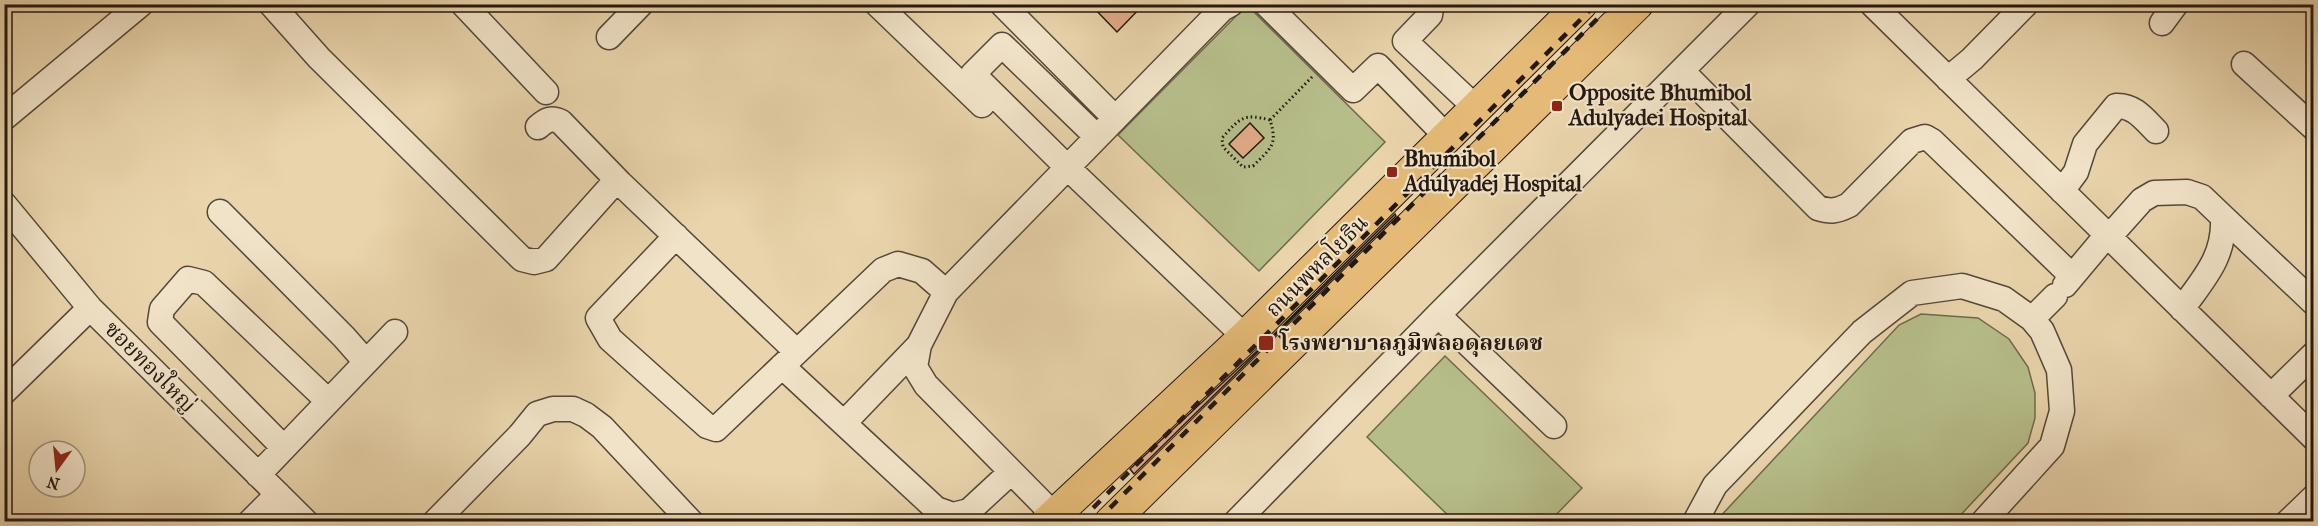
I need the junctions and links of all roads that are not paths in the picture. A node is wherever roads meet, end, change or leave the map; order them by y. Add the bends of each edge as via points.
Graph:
1 (141, 4) edge
2 (271, 4) edge
3 (463, 4) edge
4 (877, 4) edge
5 (1002, 4) edge
6 (1231, 4) edge
7 (1244, 4) edge
8 (1266, 4) edge
9 (1581, 4) edge
10 (1637, 4) edge
11 (1748, 4) edge
12 (1872, 4) edge
13 (2026, 4) edge
14 (2176, 4) edge
15 (1433, 8) edge
16 (629, 9) edge
17 (2162, 23) dead end
18 (609, 37) dead end
19 (1405, 41) junction
20 (2244, 64) dead end
21 (1378, 66) junction
22 (1682, 71) junction
23 (1948, 79) junction
24 (1353, 90) junction
25 (546, 92) dead end
26 (1476, 108) junction
27 (4, 118) edge
28 (1115, 118) junction
29 (538, 127) dead end
30 (2313, 128) edge
31 (2156, 131) dead end
32 (1097, 137) junction
33 (1447, 137) junction
34 (1476, 164) junction
35 (1063, 173) junction
36 (620, 183) junction
37 (2062, 191) junction
38 (4, 204) edge
39 (220, 212) dead end
40 (2223, 217) junction
41 (676, 236) junction
42 (2108, 236) junction
43 (2064, 285) junction
44 (946, 292) junction
45 (2313, 303) edge
46 (90, 308) junction
47 (2182, 309) junction
48 (1438, 315) junction
49 (2032, 319) junction
50 (394, 332) dead end
51 (1245, 337) junction
52 (919, 345) junction
53 (2313, 354) edge
54 (790, 359) junction
55 (366, 362) junction
56 (4, 392) edge
57 (2271, 396) junction
58 (328, 401) junction
59 (844, 423) junction
60 (1554, 426) dead end
61 (2313, 438) edge
62 (284, 448) junction
63 (1011, 472) junction
64 (258, 475) junction
65 (2313, 497) edge
66 (269, 511) edge
67 (1051, 518) edge
68 (306, 522) edge
69 (435, 522) edge
70 (691, 522) edge
71 (1112, 522) edge
72 (1236, 522) edge
73 (1695, 522) edge
74 (1983, 522) edge
75 (2288, 522) edge

1 - 27 street
2 - 36 street via 319,58 522,259 546,259 613,184
3 - 25 street
4 - 35 street
5 - 28 street
6 - 28 street
7 - 24 street via 1342,100
8 - 24 street
9 - 26 main road, ถนนพหลโยธิน
10 - 34 main road, ถนนพหลโยธิน
11 - 22 street
12 - 23 street
13 - 23 street
14 - 17 street
15 - 19 street
16 - 18 street
19 - 21 street
19 - 26 street
20 - 30 street
21 - 24 street
21 - 33 street
22 - 43 street via 1818,208 1830,211 1849,205 1912,141 1925,137
22 - 48 street
23 - 37 street
26 - 33 main road, ถนนพหลโยธิน
28 - 32 street
29 - 36 street via 547,120 561,122
31 - 37 street via 2133,109 2116,106 2085,144 2076,172
32 - 35 street
32 - 35 street via 1002,45 974,74
33 - 34 main road
33 - 51 main road, ถนนพหลโยธิน
34 - 71 main road, ถนนพหลโยธิน
35 - 44 street
35 - 51 street
36 - 41 street
37 - 42 street
38 - 46 street, ซอยทองใหญ่
39 - 55 street
40 - 42 street via 2202,197 2187,192 2154,194 2142,200
40 - 45 street
40 - 47 street via 2219,252
41 - 54 street
41 - 54 street via 598,318 610,339 707,426 716,429
42 - 43 street
42 - 47 street
43 - 49 street
44 - 52 street
44 - 54 street via 922,271 898,264 883,270
46 - 56 street
46 - 64 street, ซอยทองใหญ่
47 - 57 street
48 - 60 street
48 - 72 street
49 - 73 street via 2004,299 1962,286 1912,293 1862,332 1715,485
49 - 74 street via 2059,370 2062,411 2052,446
50 - 55 street
51 - 67 main road, ถนนพหลโยธิน
52 - 59 street
52 - 63 street via 915,367 926,386
53 - 57 street
54 - 59 street
55 - 58 street
57 - 61 street
58 - 62 street
58 - 62 street via 204,283 188,279 162,309 160,322
59 - 63 street via 936,509 953,515 969,511
62 - 64 street
63 - 67 street
64 - 66 street, ซอยทองใหญ่
65 - 75 street
66 - 68 street, ซอยทองใหญ่
69 - 70 street via 537,414 573,409 602,427

